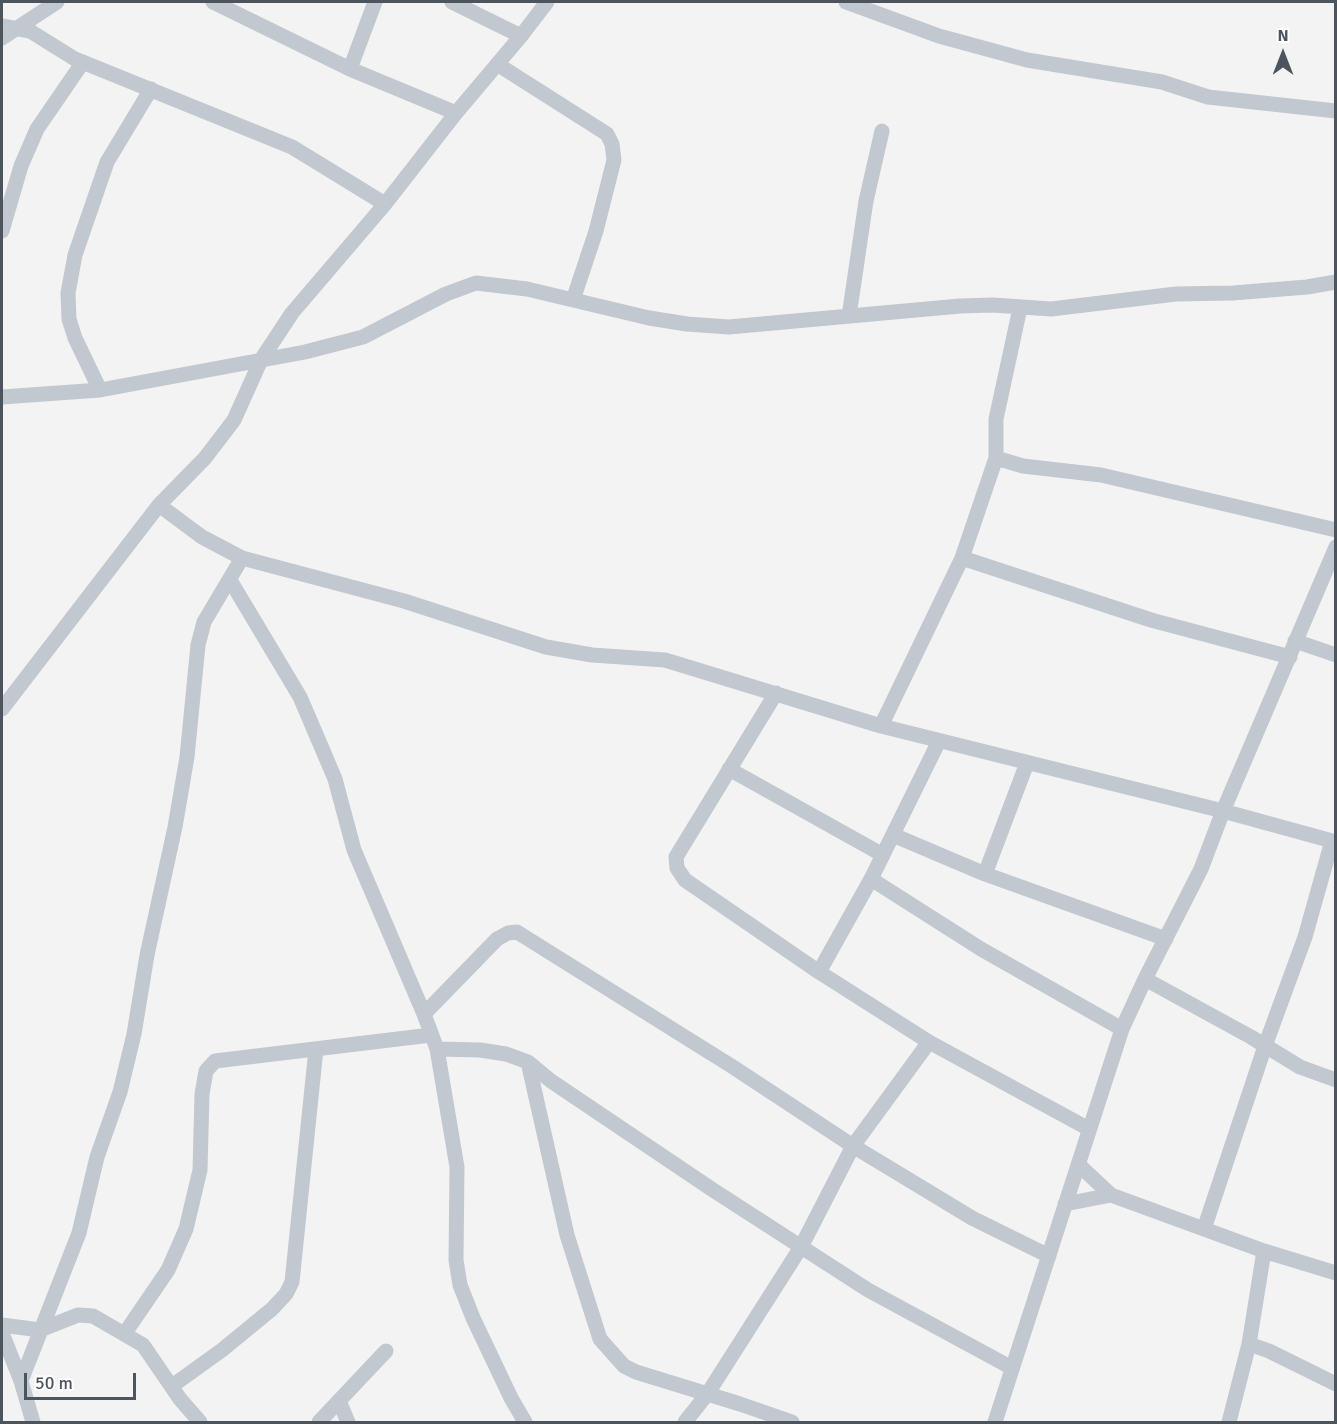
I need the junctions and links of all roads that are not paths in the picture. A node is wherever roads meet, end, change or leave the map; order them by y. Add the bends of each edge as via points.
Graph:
1 (57, 2) edge
2 (213, 2) edge
3 (375, 2) edge
4 (452, 2) edge
5 (547, 2) edge
6 (846, 2) edge
7 (9, 27) edge
8 (521, 36) junction
9 (2, 38) edge
10 (83, 62) junction
11 (497, 64) junction
12 (350, 69) junction
13 (151, 89) junction
14 (1335, 111) edge
15 (456, 113) junction
16 (882, 131) dead end
17 (386, 204) junction
18 (2, 231) edge
19 (1335, 282) edge
20 (573, 300) junction
21 (1020, 308) junction
22 (849, 316) junction
23 (261, 360) junction
24 (100, 390) junction
25 (2, 397) edge
26 (996, 458) junction
27 (159, 505) junction
28 (1335, 530) edge
29 (1335, 547) edge
30 (242, 558) junction
31 (962, 558) junction
32 (230, 580) junction
33 (1295, 641) junction
34 (1335, 655) edge
35 (1290, 657) junction
36 (776, 693) junction
37 (2, 709) edge
38 (881, 726) junction
39 (939, 741) junction
40 (1027, 763) junction
41 (729, 769) junction
42 (1223, 811) junction
43 (893, 835) junction
44 (1334, 842) edge
45 (883, 855) junction
46 (985, 874) junction
47 (871, 879) junction
48 (1166, 939) junction
49 (819, 972) junction
50 (1145, 979) junction
51 (424, 1014) junction
52 (1122, 1029) junction
53 (434, 1042) junction
54 (929, 1042) junction
55 (1265, 1046) junction
56 (316, 1049) junction
57 (528, 1062) junction
58 (1335, 1080) edge
59 (1089, 1129) junction
60 (853, 1146) junction
61 (1080, 1166) junction
62 (1111, 1195) junction
63 (1065, 1204) junction
64 (1204, 1229) junction
65 (801, 1247) junction
66 (1264, 1251) junction
67 (1049, 1256) junction
68 (1335, 1273) edge
69 (2, 1325) edge
70 (40, 1330) junction
71 (2, 1333) edge
72 (125, 1333) junction
73 (1249, 1344) junction
74 (386, 1351) dead end
75 (1012, 1368) junction
76 (21, 1381) junction
77 (1335, 1384) edge
78 (172, 1386) junction
79 (708, 1393) junction
80 (339, 1401) junction
81 (33, 1422) edge
82 (200, 1422) edge
83 (319, 1422) edge
84 (348, 1422) edge
85 (525, 1422) edge
86 (685, 1422) edge
87 (792, 1422) edge
88 (995, 1422) edge
89 (1229, 1422) edge

1 - 7 street
2 - 12 street
3 - 12 street
4 - 8 street
5 - 8 street
6 - 14 street via 939,36 1027,60 1162,82 1208,97
7 - 9 street
7 - 10 street via 41,37
8 - 11 street
10 - 13 street
10 - 18 street via 37,129 21,166
11 - 15 street
11 - 20 street via 607,134 612,144 612,171
12 - 15 street
13 - 17 street via 292,147
13 - 24 street via 107,162 75,255 68,293 69,319 75,338
15 - 17 street
16 - 22 street via 866,201
17 - 23 street via 292,313
19 - 21 street via 1233,293 1176,294 1051,309
20 - 22 street via 649,318 708,326
20 - 23 street via 476,283 446,294 363,337
21 - 22 street via 960,306
21 - 26 street via 996,418
23 - 24 street
23 - 27 street via 234,420 205,458
24 - 25 street
26 - 28 street via 1023,466 1101,475
26 - 31 street
27 - 30 street via 202,537
27 - 37 street
29 - 33 street
30 - 32 street
30 - 36 street via 404,601 546,647 665,660
31 - 35 street via 1151,620
31 - 38 street
32 - 51 street via 305,708 335,779 354,850
32 - 70 street via 204,622 198,645 175,827 120,1092 97,1157 79,1233
33 - 34 street
33 - 35 street
35 - 42 street
36 - 38 street
36 - 41 street
38 - 39 street
39 - 40 street
39 - 43 street
40 - 42 street
40 - 46 street
41 - 45 street
41 - 49 street via 676,856 677,868 685,880
42 - 44 street
42 - 48 street via 1201,869
43 - 45 street
43 - 46 street
44 - 55 street
45 - 47 street
46 - 48 street
47 - 49 street
47 - 52 street via 981,949
48 - 50 street
49 - 54 street
50 - 52 street
50 - 55 street
51 - 53 street
51 - 60 street via 497,939 517,932
52 - 59 street
53 - 56 street
53 - 57 street via 506,1054
53 - 85 street via 457,1167 456,1260 460,1285
54 - 59 street
54 - 60 street
55 - 58 street via 1300,1067
55 - 64 street
56 - 72 street via 215,1061 206,1071 200,1170 186,1229 168,1270
56 - 78 street via 292,1282 272,1309
57 - 65 street
57 - 79 street via 567,1235 600,1339 624,1366
59 - 61 street
60 - 65 street
60 - 67 street via 972,1218
61 - 62 street
61 - 63 street
62 - 63 street
62 - 64 street
63 - 67 street
64 - 66 street
65 - 75 street via 868,1290
65 - 79 street
66 - 68 street
66 - 73 street
67 - 75 street
69 - 70 street
70 - 72 street via 78,1315 93,1316
70 - 76 street
71 - 76 street
72 - 78 street via 143,1345
73 - 77 street
73 - 89 street
74 - 80 street
75 - 88 street
76 - 81 street
78 - 82 street
79 - 86 street
79 - 87 street
80 - 83 street
80 - 84 street

